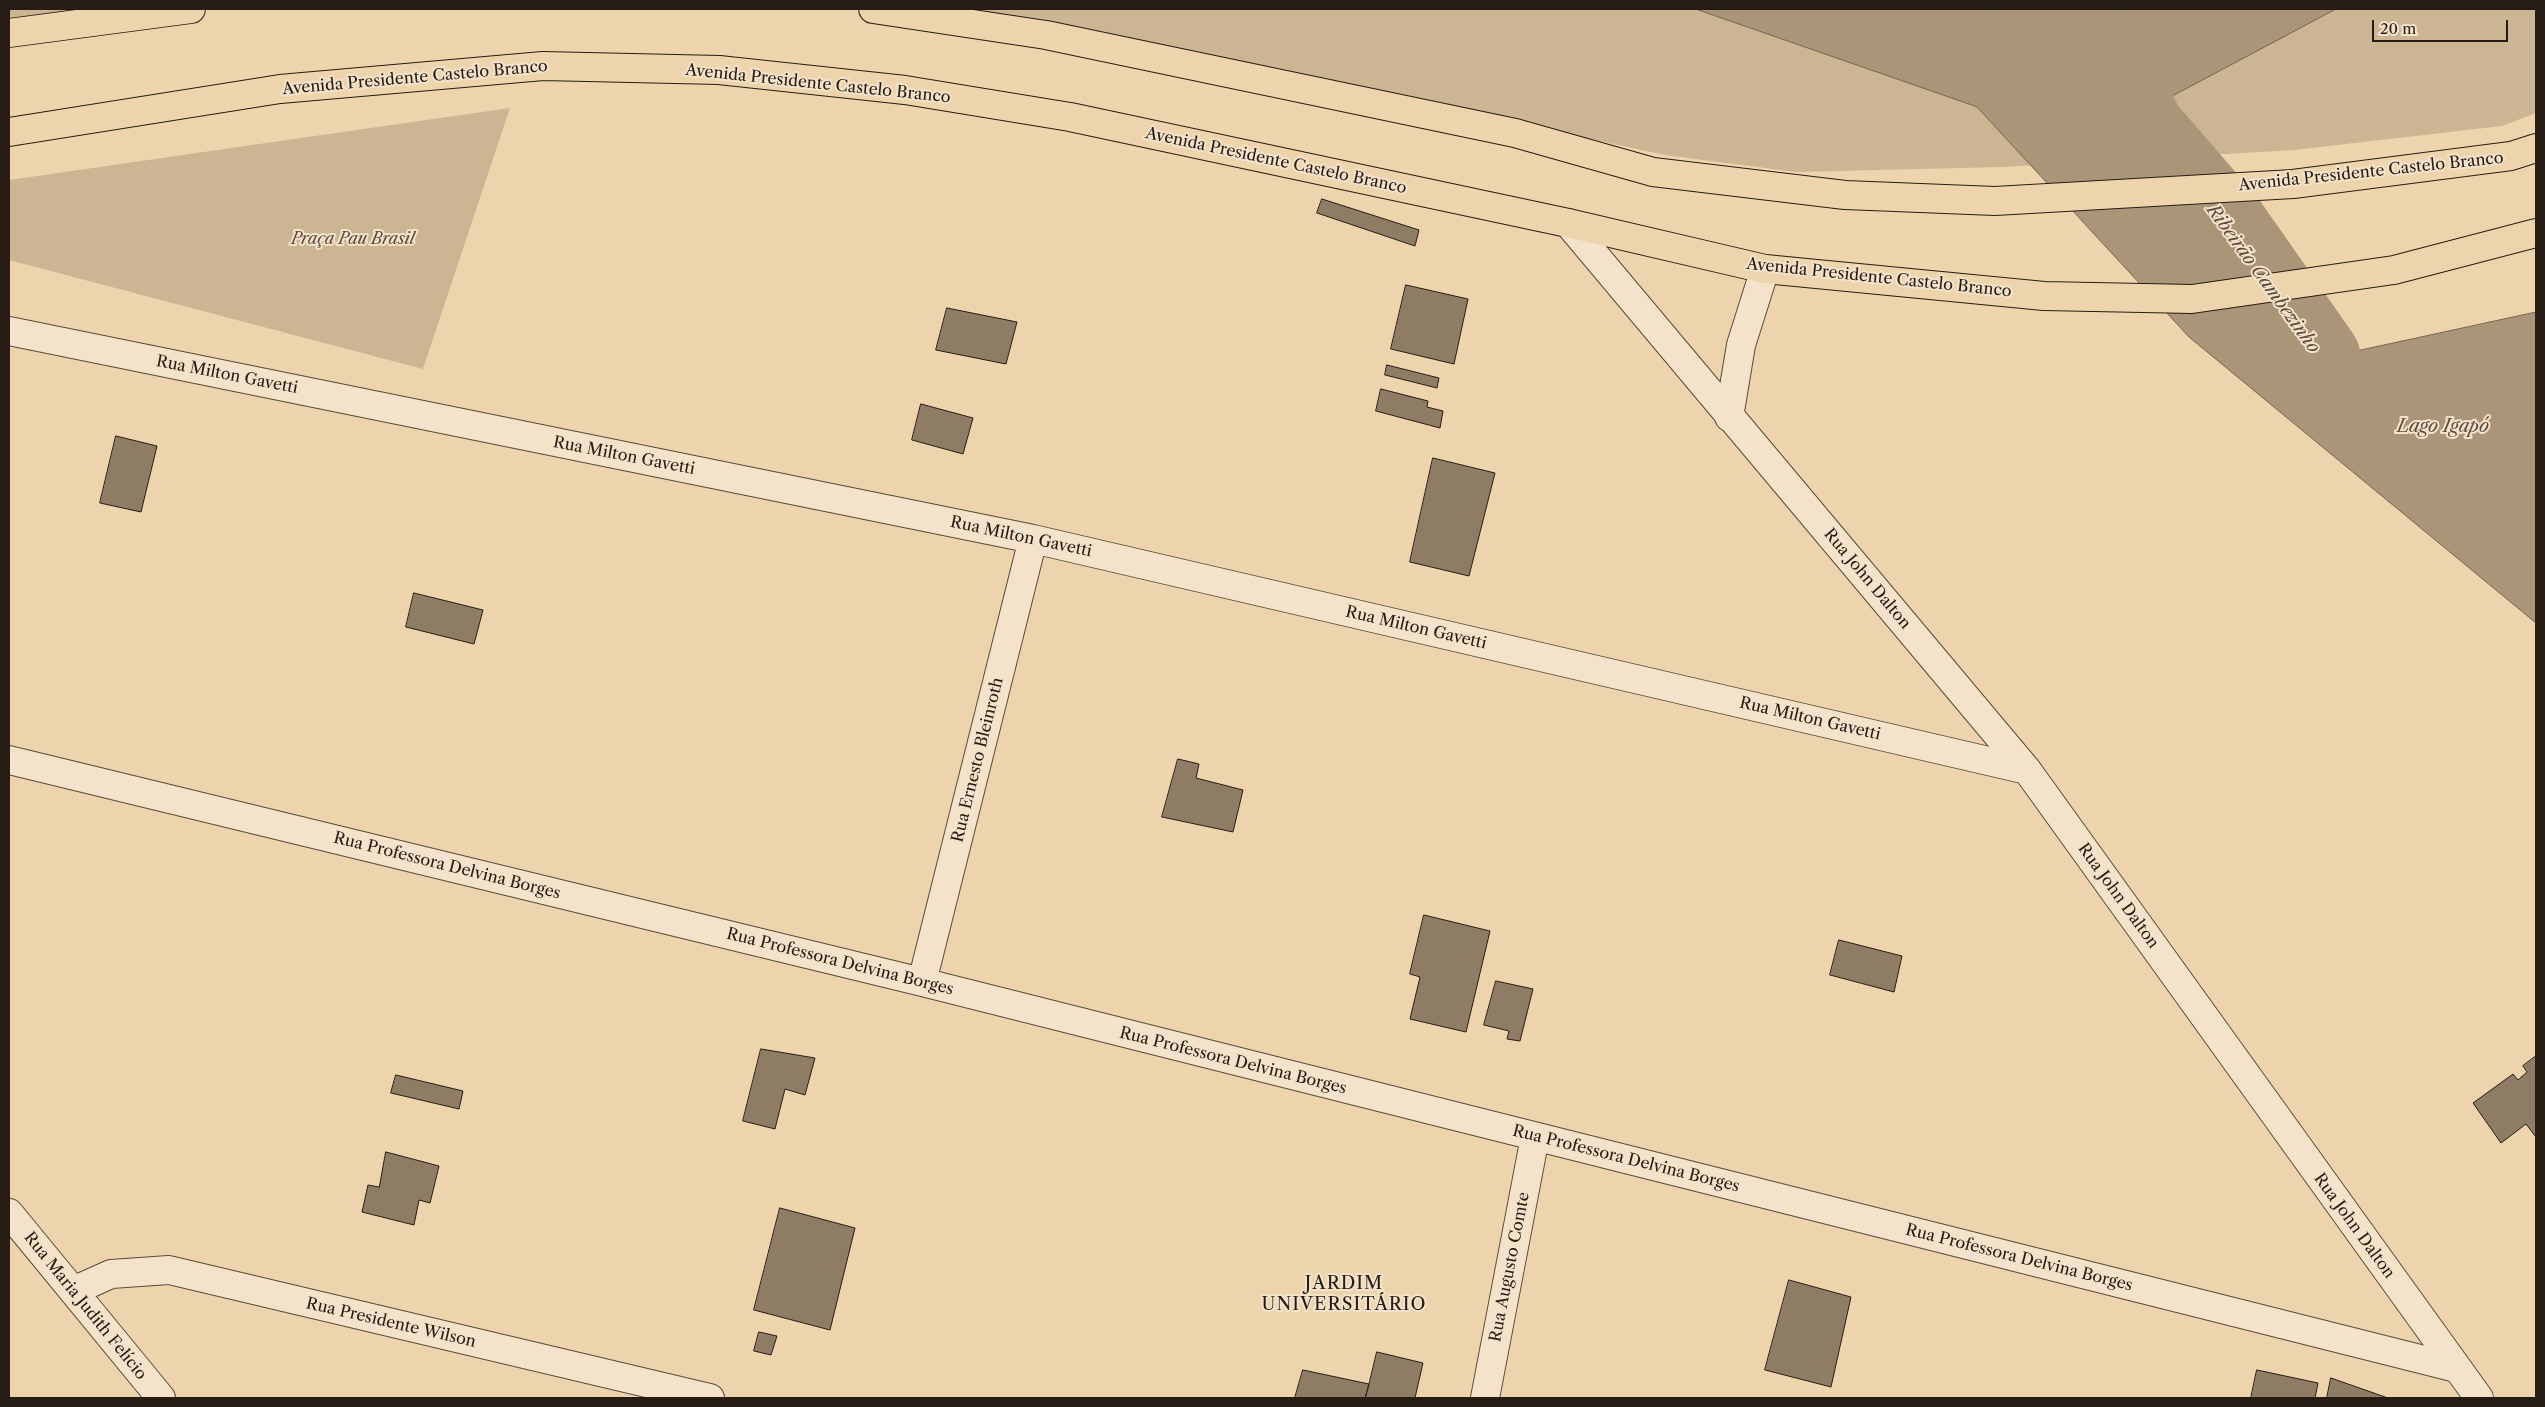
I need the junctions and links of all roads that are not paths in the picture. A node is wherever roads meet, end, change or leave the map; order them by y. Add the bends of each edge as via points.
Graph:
1 (191, 9) edge
2 (873, 9) edge
3 (9, 33) edge
4 (9, 132) edge
5 (2536, 148) edge
6 (1568, 223) junction
7 (2536, 233) edge
8 (1764, 269) junction
9 (9, 331) edge
10 (1729, 416) junction
11 (1033, 539) junction
12 (9, 760) edge
13 (2027, 770) junction
14 (922, 982) junction
15 (1535, 1136) junction
16 (9, 1213) edge
17 (73, 1291) junction
18 (2456, 1368) junction
19 (161, 1398) edge
20 (710, 1398) edge
21 (1485, 1398) edge
22 (2479, 1398) edge

1 - 3 main road
2 - 5 main road, Avenida Presidente Castelo Branco via 1046,36 1153,58 1515,134 1653,172 1845,195 1995,201 2292,184 2511,156
4 - 6 main road, Avenida Presidente Castelo Branco via 280,89 543,66 720,70 905,90 1070,117
6 - 8 main road, Avenida Presidente Castelo Branco
6 - 10 street, Rua John Dalton
7 - 8 main road, Avenida Presidente Castelo Branco via 2394,270 2192,299 2044,296
8 - 10 street via 1740,345
9 - 11 street, Rua Milton Gavetti
10 - 13 street, Rua John Dalton
11 - 13 street, Rua Milton Gavetti
11 - 14 street, Rua Ernesto Bleinroth
12 - 14 street, Rua Professora Delvina Borges
13 - 18 street, Rua John Dalton
14 - 15 street, Rua Professora Delvina Borges
15 - 18 street, Rua Professora Delvina Borges
15 - 21 street, Rua Augusto Comte
16 - 17 street, Rua Maria Judith Felício
17 - 19 street, Rua Maria Judith Felício
17 - 20 street, Rua Presidente Wilson via 110,1274 169,1270
18 - 22 street, Rua John Dalton

